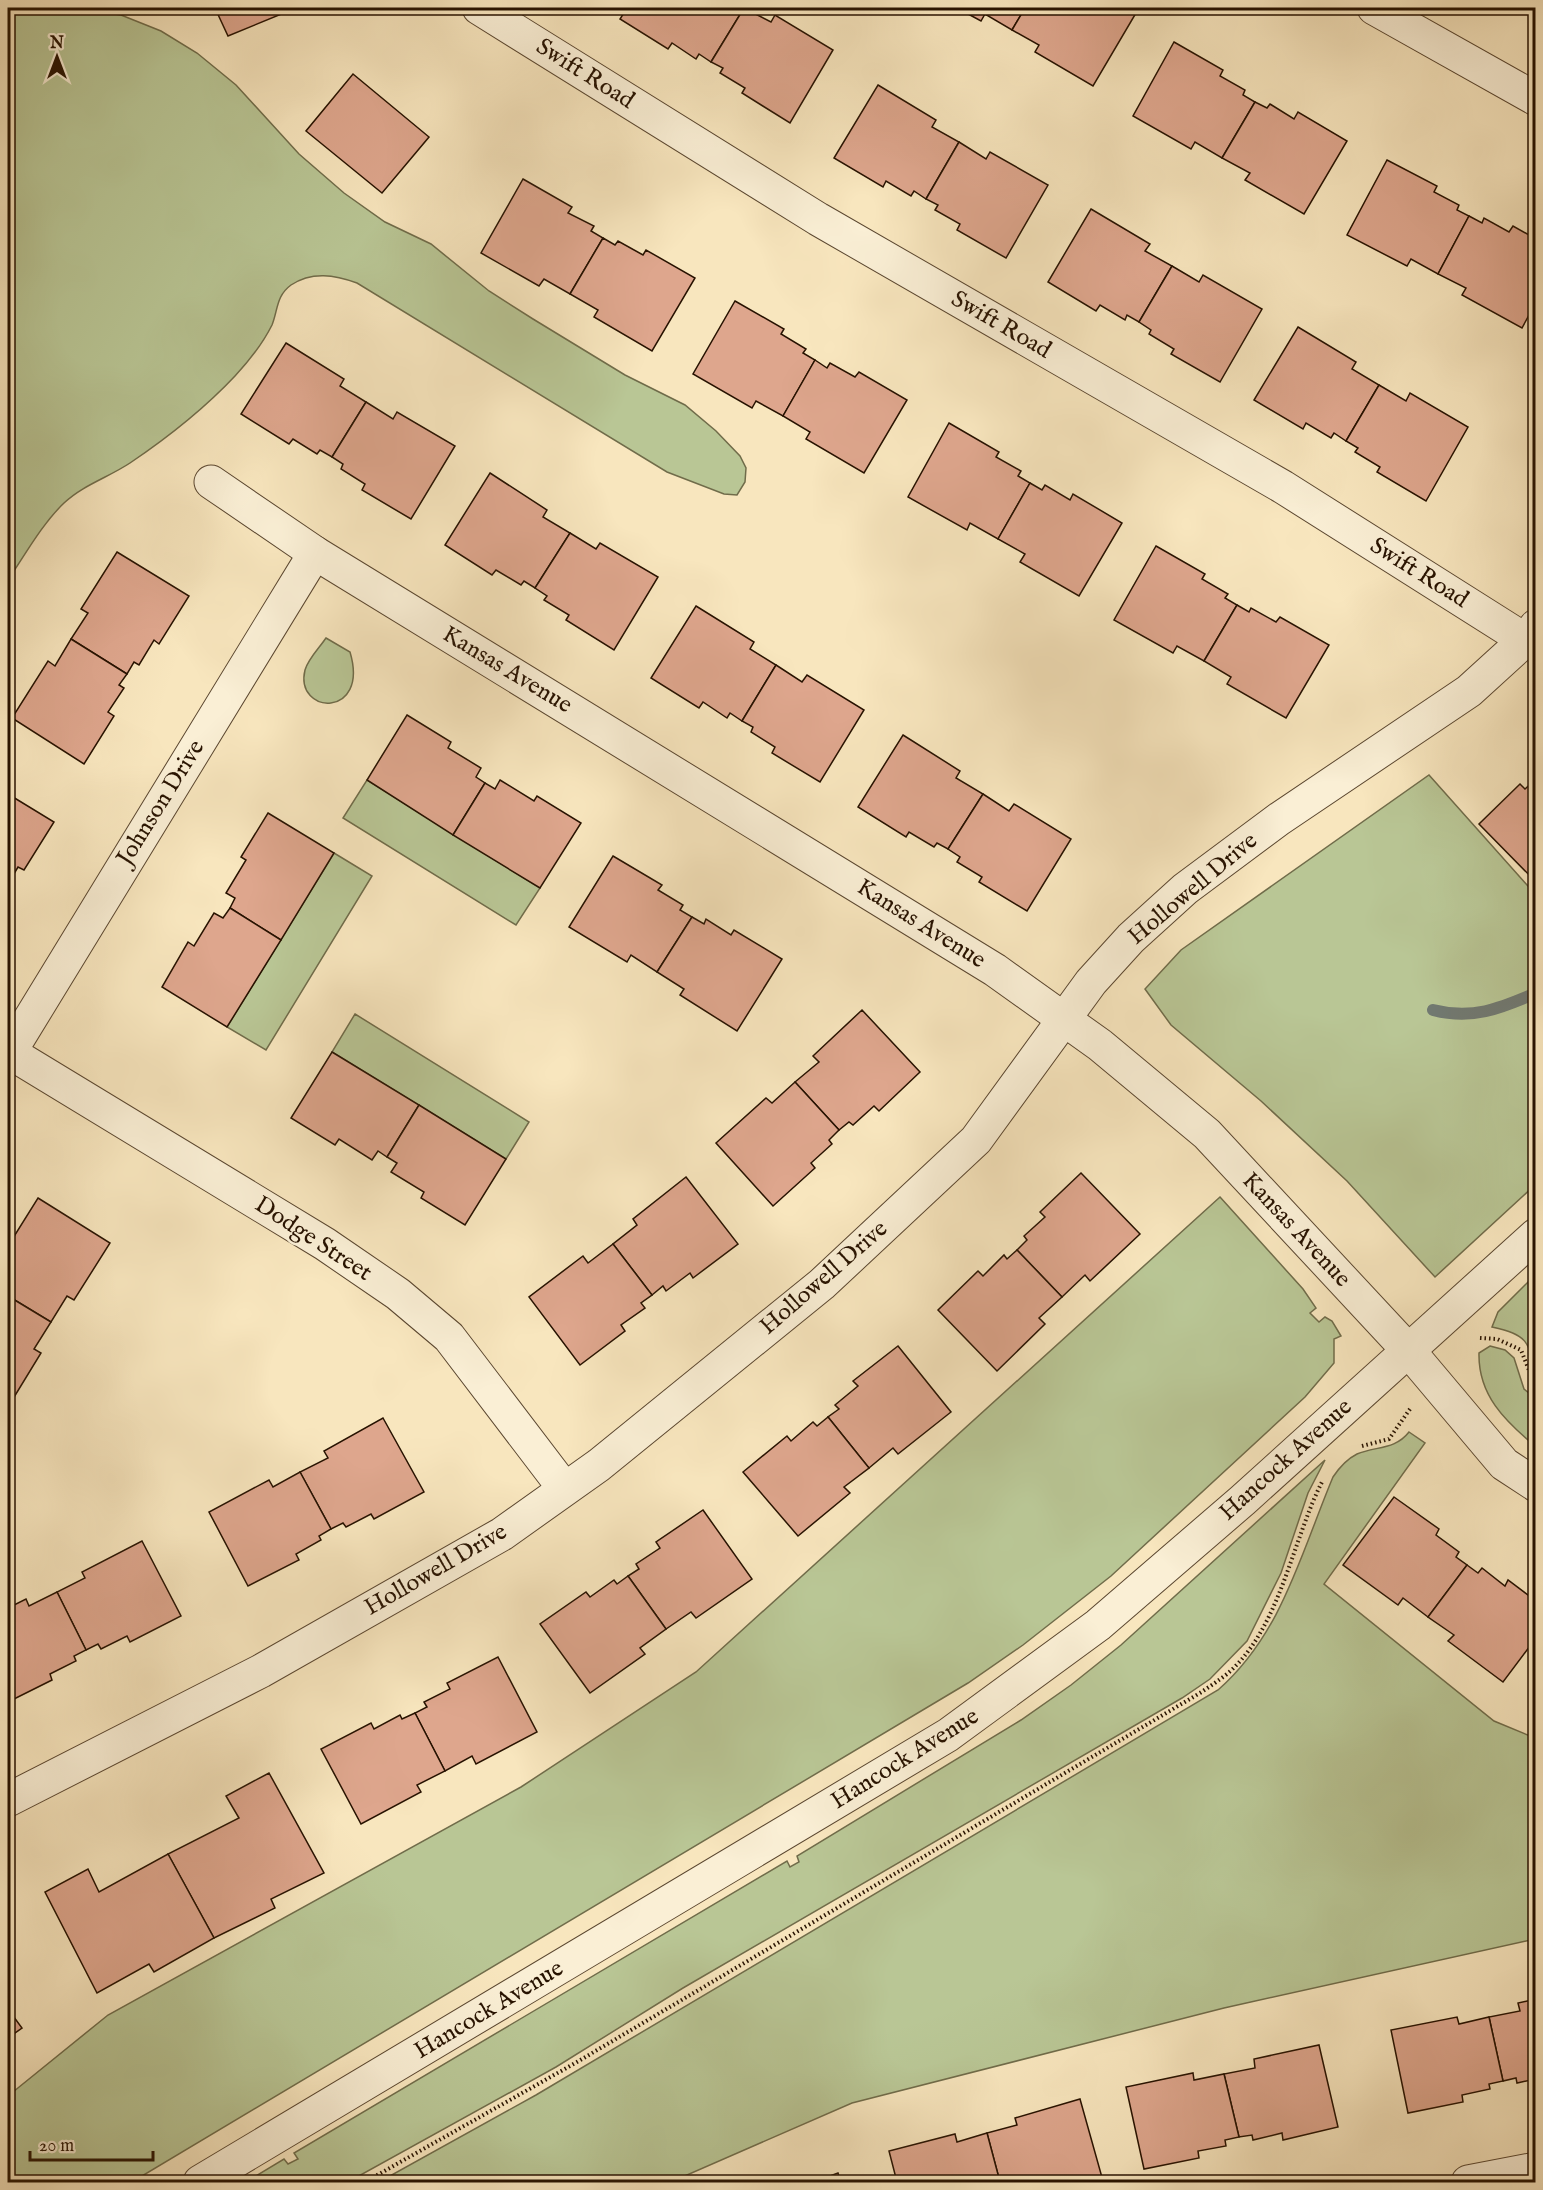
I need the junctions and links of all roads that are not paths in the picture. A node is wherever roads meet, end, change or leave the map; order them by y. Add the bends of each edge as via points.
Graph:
1 (479, 8) edge
2 (1374, 8) edge
3 (1536, 99) edge
4 (211, 482) dead end
5 (315, 553) junction
6 (1530, 633) edge
7 (1063, 1019) junction
8 (8, 1053) edge
9 (1536, 1234) edge
10 (1408, 1350) junction
11 (1536, 1485) edge
12 (564, 1488) junction
13 (8, 1800) edge
14 (1536, 2169) edge
15 (200, 2182) edge
16 (1468, 2182) edge

1 - 6 street, Swift Road via 818,219
2 - 3 street
4 - 5 street, Kansas Avenue
5 - 7 street, Kansas Avenue via 834,869 995,970
5 - 8 street, Johnson Drive
6 - 7 street, Hollowell Drive via 1469,691 1279,819 1185,890 1131,938 1090,982
7 - 10 street, Kansas Avenue via 1207,1134
7 - 12 street, Hollowell Drive via 968,1148 822,1284 599,1465
8 - 12 street, Dodge Street via 325,1244 398,1294 449,1337
9 - 10 street, Hancock Avenue
10 - 11 street, Kansas Avenue via 1504,1464
10 - 15 street, Hancock Avenue via 1098,1625 948,1735
12 - 13 street, Hollowell Drive via 502,1533 261,1671
14 - 16 street

